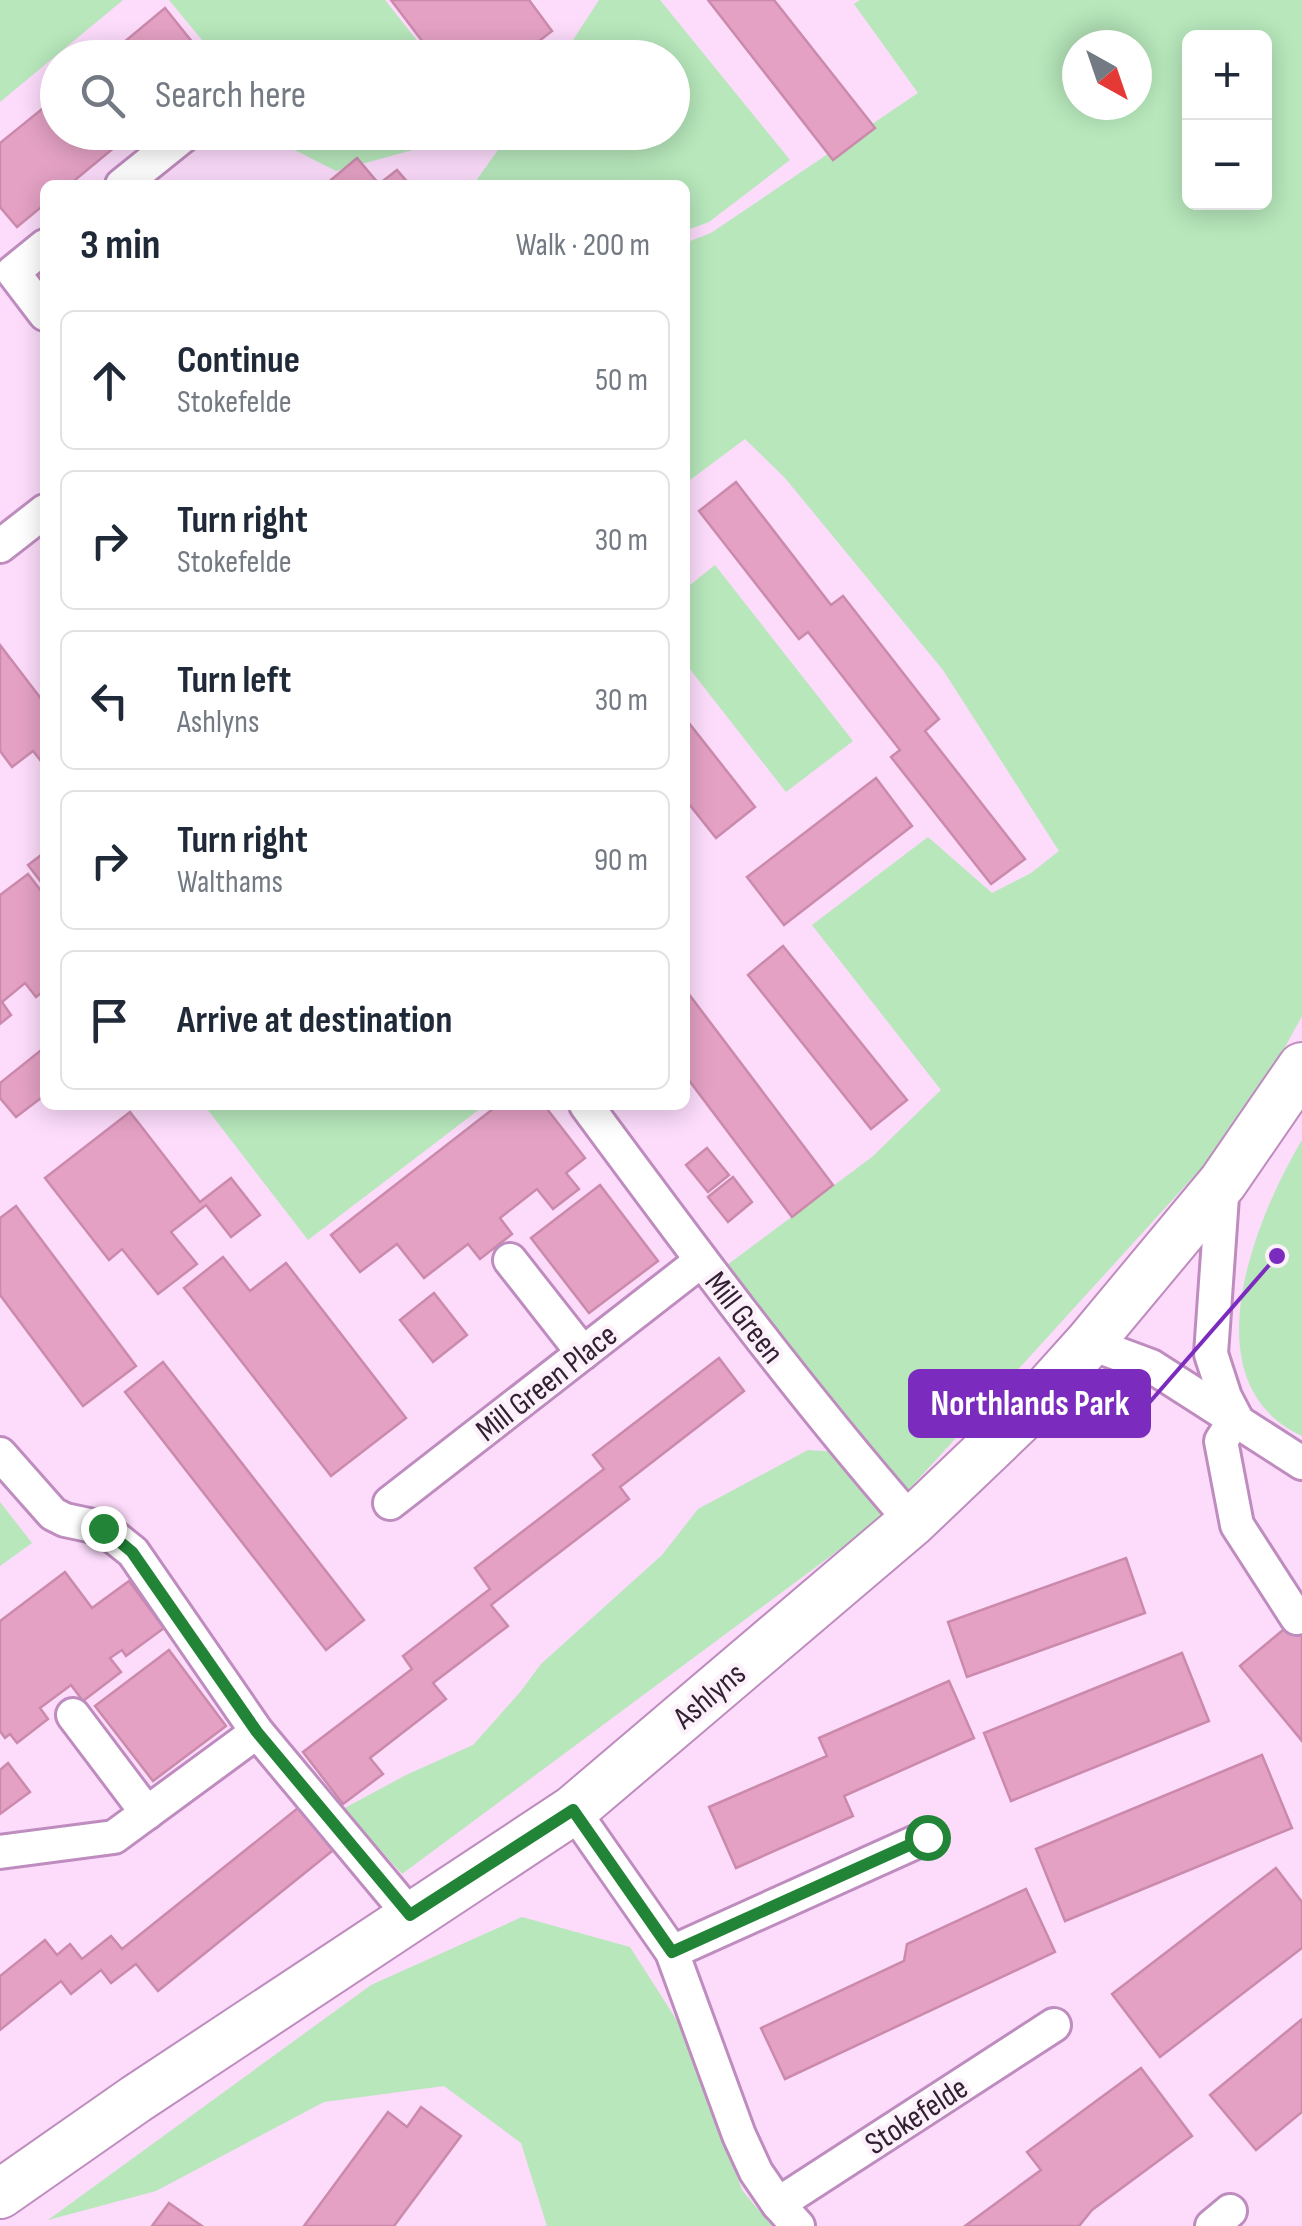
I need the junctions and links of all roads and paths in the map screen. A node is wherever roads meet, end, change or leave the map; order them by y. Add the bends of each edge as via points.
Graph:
1 (166, 150) edge
2 (128, 180) edge
3 (40, 250) edge
4 (40, 308) edge
5 (40, 515) edge
6 (0, 546) edge
7 (1302, 1066) edge
8 (590, 1110) edge
9 (1223, 1182) junction
10 (510, 1260) dead end
11 (701, 1261) junction
12 (1088, 1343) junction
13 (583, 1353) junction
14 (1236, 1418) junction
15 (0, 1454) edge
16 (1302, 1463) edge
17 (390, 1503) dead end
18 (912, 1522) junction
19 (1297, 1618) dead end
20 (73, 1714) dead end
21 (257, 1732) junction
22 (573, 1810) junction
23 (147, 1813) junction
24 (927, 1837) dead end
25 (0, 1852) edge
26 (410, 1915) junction
27 (672, 1952) junction
28 (1054, 2025) dead end
29 (0, 2194) edge
30 (788, 2215) edge

1 - 2 street
3 - 4 street via 12,272
5 - 6 street
7 - 9 street, Ashlyns
8 - 11 street, Mill Green
9 - 12 street, Ashlyns
9 - 14 street via 1212,1354
10 - 13 street
11 - 13 street, Mill Green Place
11 - 18 street, Mill Green
12 - 14 street via 1151,1366
12 - 18 street, Ashlyns
13 - 17 street, Mill Green Place
14 - 16 street
14 - 19 street via 1221,1441 1237,1525
15 - 21 street via 46,1508 65,1520 103,1528 132,1552
18 - 22 street, Ashlyns
20 - 23 street
21 - 23 street
21 - 26 street
22 - 26 street, Ashlyns
22 - 27 street, Stokefelde
23 - 25 street via 114,1838
24 - 27 street
26 - 29 street, Ashlyns
27 - 30 street, Stokefelde via 725,2102 756,2172
28 - 30 street, Stokefelde

